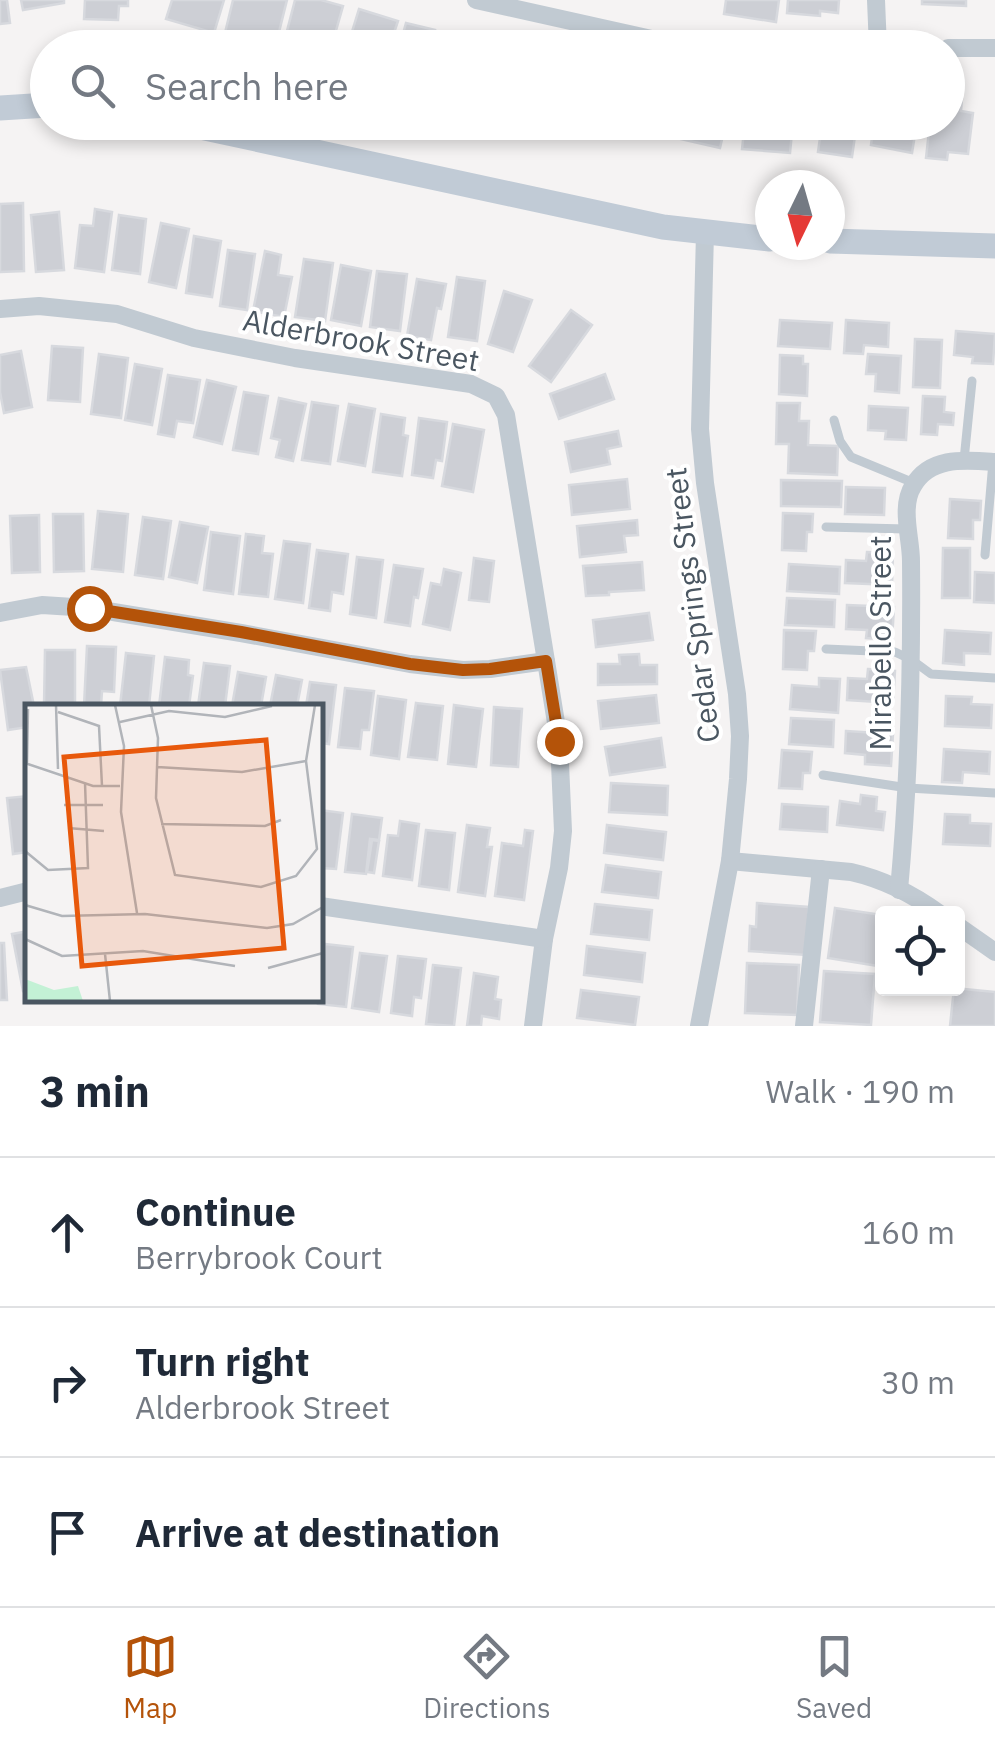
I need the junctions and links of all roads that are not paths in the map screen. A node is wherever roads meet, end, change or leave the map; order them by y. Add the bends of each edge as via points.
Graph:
1 (476, 0) edge
2 (876, 0) edge
3 (611, 30) edge
4 (877, 30) edge
5 (965, 48) edge
6 (995, 48) edge
7 (30, 107) edge
8 (0, 108) edge
9 (258, 140) edge
10 (705, 233) junction
11 (755, 237) edge
12 (845, 241) edge
13 (995, 246) edge
14 (0, 310) edge
15 (972, 382) dead end
16 (834, 420) dead end
17 (964, 460) junction
18 (994, 462) edge
19 (914, 483) junction
20 (826, 527) dead end
21 (909, 529) junction
22 (985, 555) dead end
23 (0, 613) edge
24 (826, 649) dead end
25 (912, 660) junction
26 (546, 661) junction
27 (995, 678) edge
28 (823, 775) dead end
29 (908, 788) junction
30 (995, 794) edge
31 (730, 862) junction
32 (821, 869) junction
33 (899, 890) junction
34 (25, 892) edge
35 (0, 898) edge
36 (322, 906) edge
37 (929, 906) edge
38 (965, 931) edge
39 (544, 939) junction
40 (995, 952) edge
41 (533, 1026) edge
42 (699, 1026) edge
43 (804, 1026) edge

1 - 3 street
2 - 4 street
5 - 6 street
7 - 8 street
9 - 10 street
10 - 11 street
10 - 31 street, Cedar Springs Street via 700,429 740,736
12 - 13 street
14 - 26 street, Alderbrook Street via 39,306 117,314 194,338 471,384 496,396 506,415
15 - 17 lane
16 - 19 lane via 851,457
17 - 18 street
17 - 19 street via 929,468
18 - 22 lane
19 - 21 street, Mirabello Street
20 - 21 lane
21 - 25 street, Mirabello Street
23 - 26 street via 42,605 89,608 463,670
24 - 25 lane via 886,650
25 - 27 lane via 931,674
25 - 29 street, Mirabello Street
26 - 39 street, Alderbrook Street via 563,831
28 - 29 lane
29 - 30 lane
29 - 33 street, Mirabello Street
31 - 32 street
31 - 42 street, Cedar Springs Street
32 - 33 street via 865,875
32 - 43 street
33 - 37 street
34 - 35 street
36 - 39 street
38 - 40 street
39 - 41 street, Alderbrook Street

